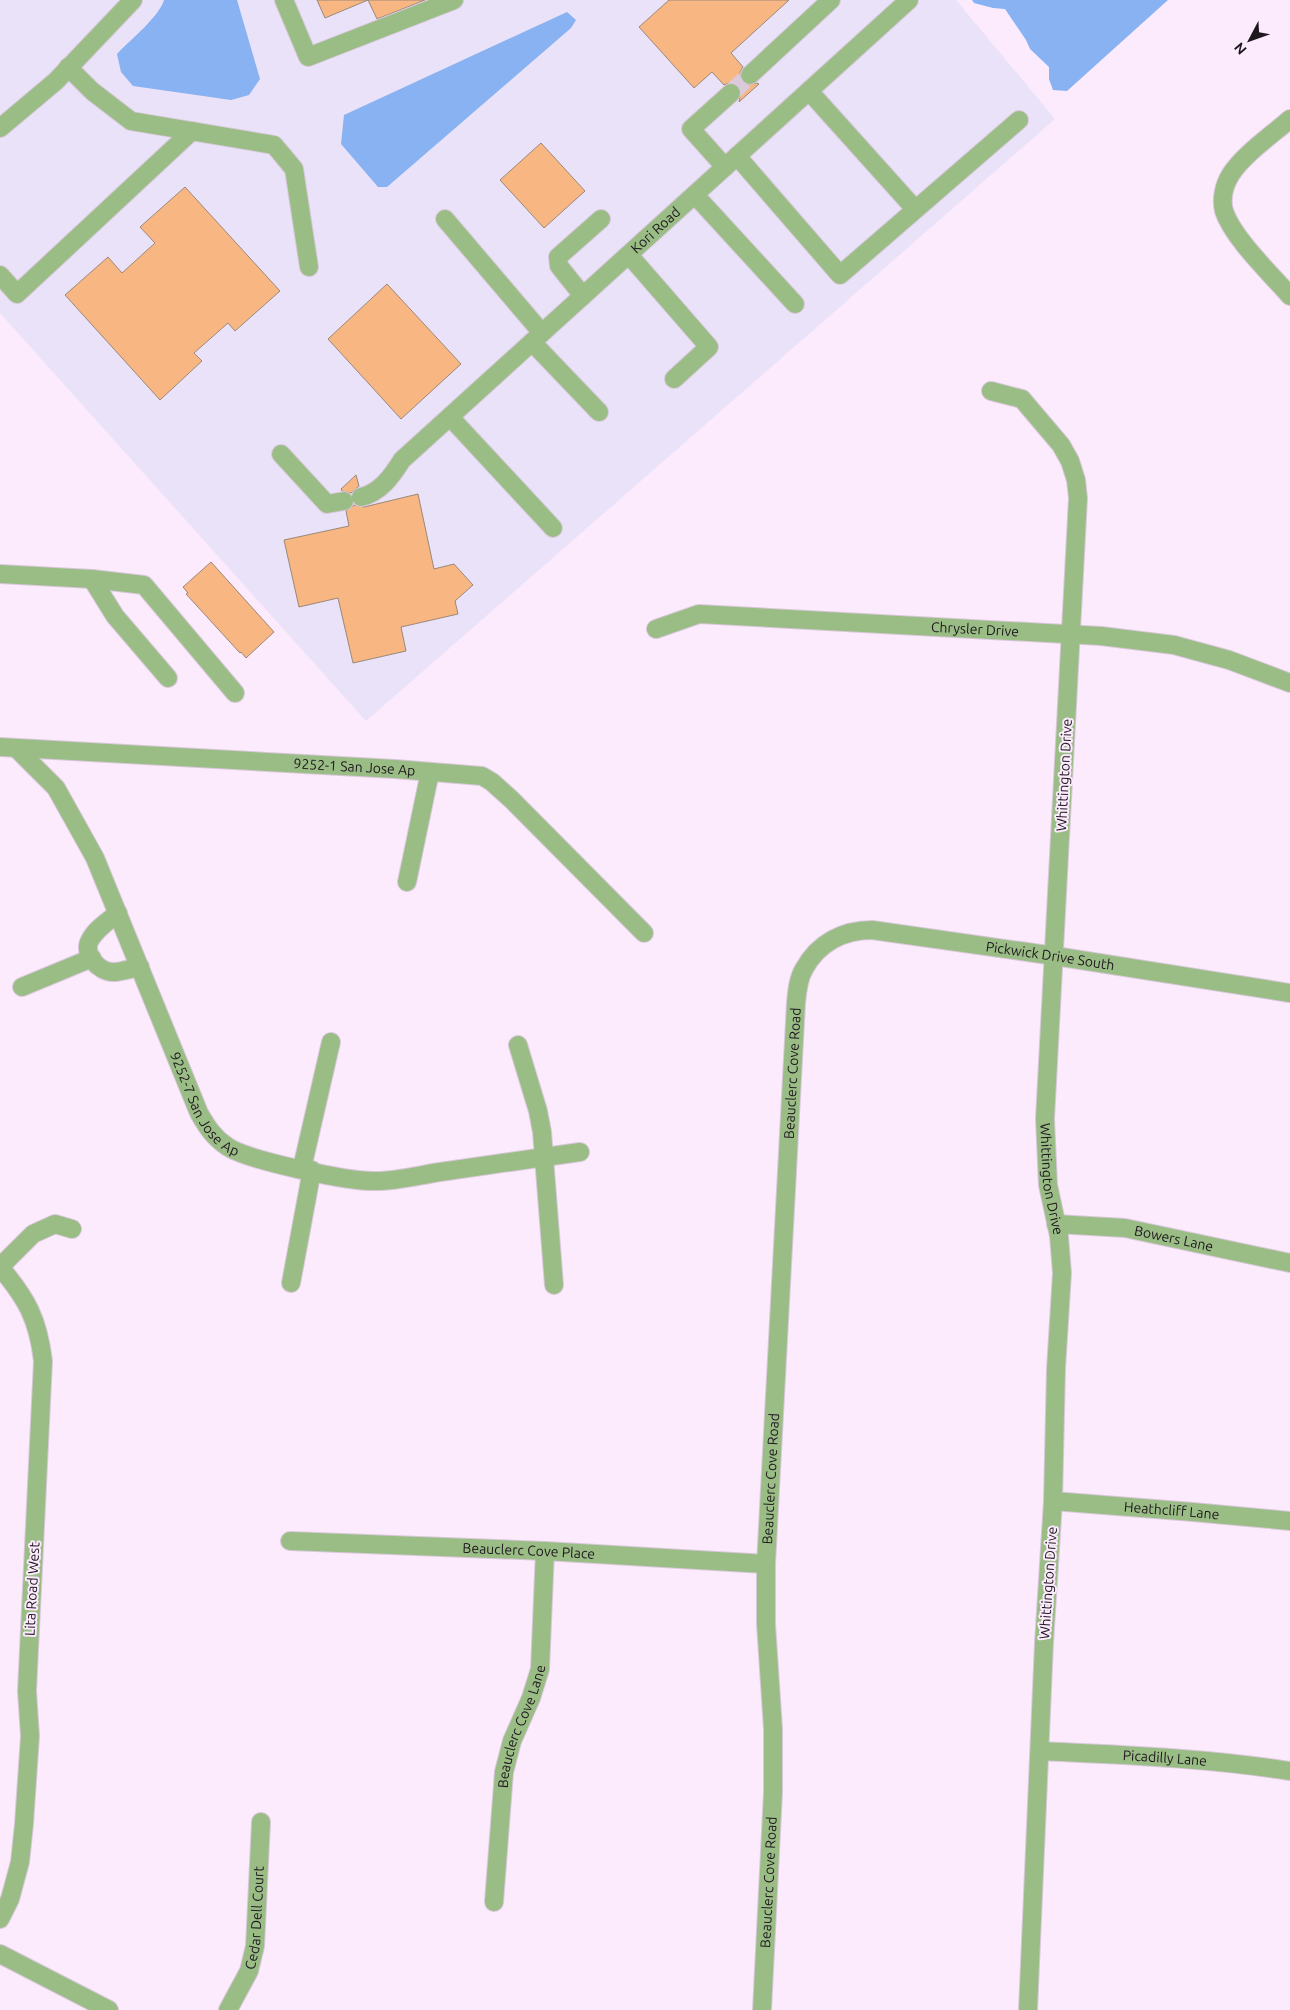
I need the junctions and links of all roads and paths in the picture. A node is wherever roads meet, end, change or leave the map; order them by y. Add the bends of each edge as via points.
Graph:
1 (133, 0) edge
2 (284, 0) edge
3 (454, 0) edge
4 (831, 0) edge
5 (909, 0) edge
6 (68, 67) junction
7 (750, 75) tunnel mouth
8 (808, 91) junction
9 (731, 92) tunnel mouth
10 (1290, 119) edge
11 (1019, 120) dead end
12 (0, 128) edge
13 (192, 131) junction
14 (731, 162) junction
15 (695, 195) junction
16 (915, 209) junction
17 (445, 218) dead end
18 (601, 219) dead end
19 (629, 255) junction
20 (309, 266) dead end
21 (0, 275) edge
22 (583, 296) junction
23 (1290, 296) edge
24 (795, 304) dead end
25 (537, 338) junction
26 (674, 379) dead end
27 (991, 391) dead end
28 (599, 412) dead end
29 (450, 417) junction
30 (281, 454) dead end
31 (362, 497) dead end
32 (344, 501) dead end
33 (553, 528) dead end
34 (0, 574) edge
35 (92, 579) junction
36 (656, 629) dead end
37 (1071, 634) junction
38 (168, 678) dead end
39 (1290, 683) edge
40 (235, 694) dead end
41 (8, 748) edge
42 (430, 772) junction
43 (407, 882) dead end
44 (118, 914) junction
45 (644, 933) dead end
46 (815, 952) joint
47 (1055, 956) junction
48 (92, 958) junction
49 (140, 967) junction
50 (22, 987) dead end
51 (1290, 993) edge
52 (331, 1042) dead end
53 (518, 1045) dead end
54 (580, 1152) dead end
55 (545, 1157) junction
56 (307, 1169) junction
57 (1056, 1224) junction
58 (72, 1229) dead end
59 (1290, 1263) edge
60 (0, 1267) edge
61 (290, 1283) dead end
62 (554, 1285) dead end
63 (1053, 1502) junction
64 (1290, 1521) edge
65 (290, 1541) dead end
66 (545, 1551) junction
67 (766, 1564) junction
68 (1040, 1751) junction
69 (1290, 1771) edge
70 (261, 1822) dead end
71 (494, 1902) dead end
72 (0, 1919) edge
73 (0, 1954) edge
74 (109, 2010) edge
75 (228, 2010) edge
76 (762, 2010) edge
77 (1028, 2010) edge

1 - 6 street
2 - 3 street via 308,57
4 - 7 street
5 - 8 street, Kori Road
6 - 12 street
6 - 13 street via 92,91 131,120
8 - 14 street, Kori Road
8 - 16 street
9 - 14 street via 691,130
10 - 23 street via 1231,173 1223,197 1224,210 1240,239
11 - 16 street
13 - 20 street via 274,146 294,169
13 - 21 street via 17,294
14 - 15 street, Kori Road
14 - 16 street via 840,274
15 - 19 street, Kori Road
15 - 24 street
17 - 25 street
18 - 22 street via 558,258 559,266
19 - 22 street, Kori Road
19 - 26 street via 709,347
22 - 25 street, Kori Road
25 - 28 street
25 - 29 street, Kori Road
27 - 37 street, Whittington Drive via 1022,399 1061,445 1070,461 1078,498
29 - 31 street, Kori Road via 402,460 391,477 371,495
29 - 33 street
30 - 32 street via 327,504
34 - 35 street
35 - 38 street via 115,616
35 - 40 street via 144,585
36 - 37 street, Chrysler Drive via 699,614
37 - 39 street, Chrysler Drive via 1174,645 1229,660
37 - 47 street, Whittington Drive
41 - 42 street, 9252-1 San Jose Ap
41 - 44 street, 9252-7 San Jose Ap via 56,788 95,858
42 - 43 street
42 - 45 street, 9252-1 San Jose Ap via 482,776 492,782
44 - 48 street via 89,940
44 - 49 street, 9252-7 San Jose Ap
46 - 47 street, Pickwick Drive South via 846,933 872,930
46 - 67 street, Beauclerc Cove Road via 803,970 796,1003
47 - 51 street, Pickwick Drive South
47 - 57 street, Whittington Drive via 1045,1119 1048,1185
48 - 49 street via 98,966 112,972
48 - 50 street
49 - 56 street, 9252-7 San Jose Ap via 208,1129 239,1152
52 - 56 street
53 - 55 street via 538,1111
54 - 55 street, 9252-7 San Jose Ap
55 - 56 street, 9252-7 San Jose Ap via 376,1181
55 - 62 street
56 - 61 street
57 - 59 street, Bowers Lane via 1125,1228
57 - 63 street, Whittington Drive via 1062,1273
58 - 60 street via 55,1224 33,1234
60 - 72 street, Lita Road West via 33,1314 43,1361 24,1824 20,1862
63 - 64 street, Heathcliff Lane
63 - 68 street, Whittington Drive
65 - 66 street, Beauclerc Cove Place
66 - 67 street, Beauclerc Cove Place
66 - 71 street, Beauclerc Cove Lane via 540,1668 504,1772
67 - 76 street, Beauclerc Cove Road via 773,1783
68 - 69 street, Picadilly Lane via 1180,1757
68 - 77 street, Whittington Drive
70 - 75 street, Cedar Dell Court via 254,1946 249,1971
73 - 74 street

